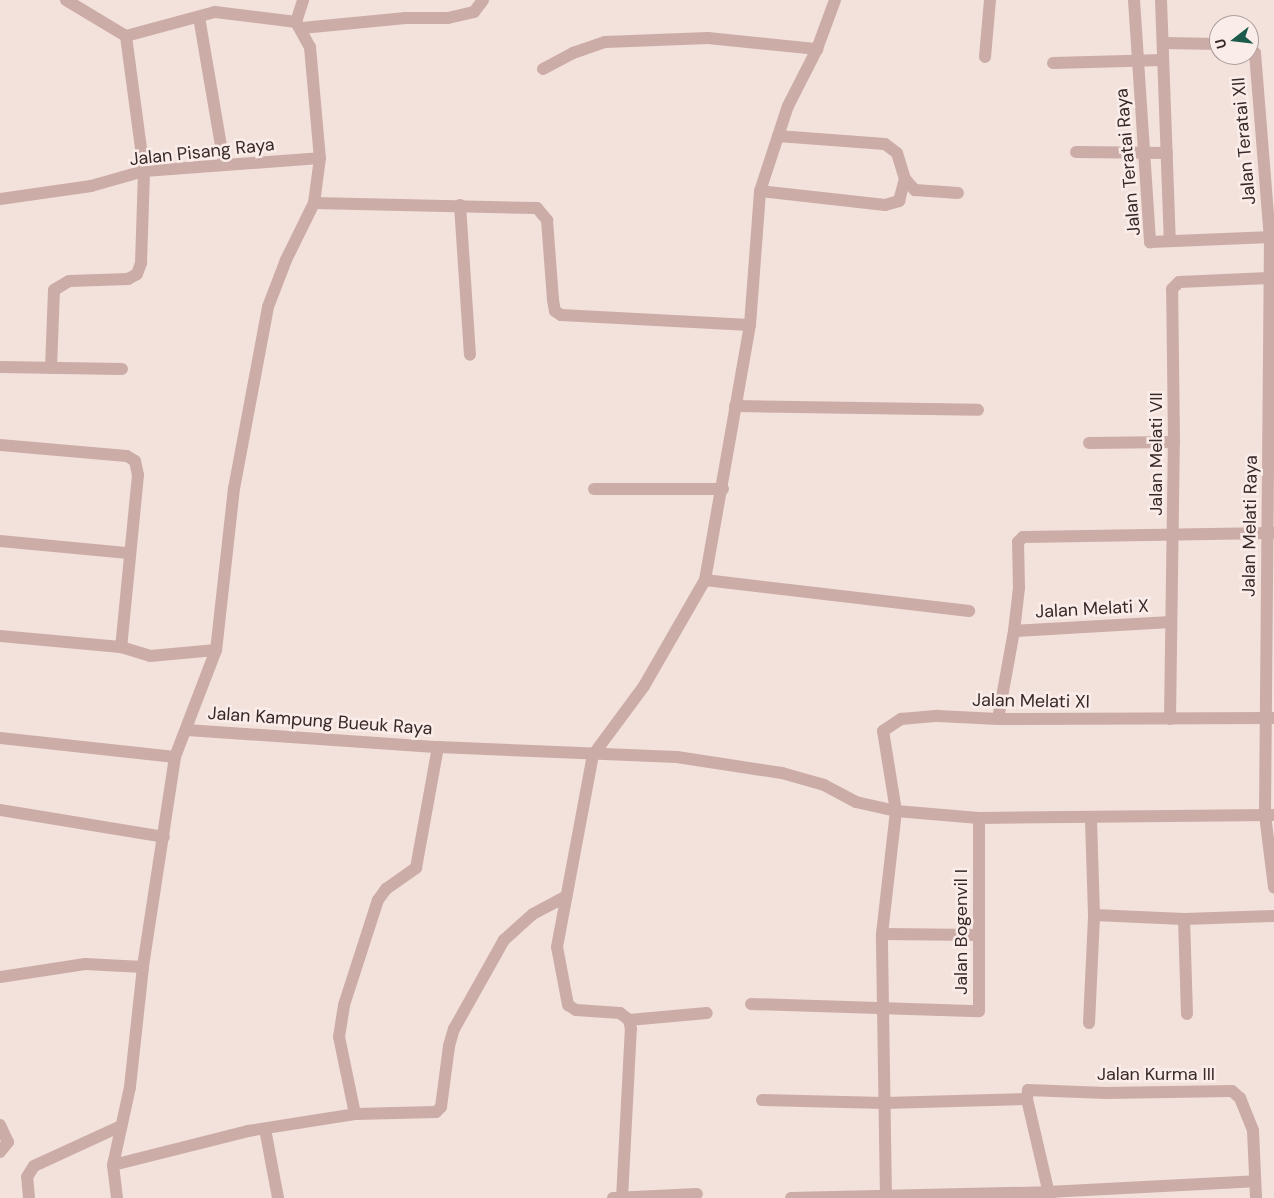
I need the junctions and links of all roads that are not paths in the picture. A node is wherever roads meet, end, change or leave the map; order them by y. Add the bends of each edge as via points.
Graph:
1 (66, 0) edge
2 (303, 0) edge
3 (483, 0) edge
4 (835, 0) edge
5 (990, 0) edge
6 (1134, 0) edge
7 (1161, 0) edge
8 (215, 6) edge
9 (199, 17) junction
10 (299, 25) junction
11 (126, 36) junction
12 (1163, 43) junction
13 (1209, 44) edge
14 (817, 49) junction
15 (985, 57) dead end
16 (1137, 60) junction
17 (1163, 60) junction
18 (1053, 63) dead end
19 (1256, 65) edge
20 (543, 70) dead end
21 (778, 136) junction
22 (1076, 152) dead end
23 (1142, 152) junction
24 (1167, 153) junction
25 (320, 158) junction
26 (224, 164) junction
27 (144, 171) junction
28 (905, 180) junction
29 (760, 190) junction
30 (958, 193) dead end
31 (0, 199) edge
32 (314, 203) junction
33 (460, 205) junction
34 (1272, 238) edge
35 (1170, 241) junction
36 (1269, 278) junction
37 (750, 325) junction
38 (1271, 347) edge
39 (470, 355) dead end
40 (0, 367) edge
41 (51, 368) junction
42 (122, 369) dead end
43 (735, 406) junction
44 (978, 410) dead end
45 (1271, 440) edge
46 (1174, 442) junction
47 (1089, 443) dead end
48 (0, 445) edge
49 (594, 488) dead end
50 (723, 489) junction
51 (1270, 533) edge
52 (1173, 536) junction
53 (0, 540) edge
54 (128, 553) junction
55 (705, 580) junction
56 (969, 611) dead end
57 (1171, 622) junction
58 (1014, 631) junction
59 (0, 636) edge
60 (122, 647) junction
61 (216, 650) junction
62 (1269, 718) edge
63 (998, 719) junction
64 (1170, 719) junction
65 (187, 730) junction
66 (0, 738) edge
67 (438, 747) junction
68 (593, 755) junction
69 (175, 756) junction
70 (0, 810) edge
71 (896, 811) junction
72 (1269, 815) edge
73 (1091, 817) junction
74 (978, 818) junction
75 (164, 837) junction
76 (1274, 886) edge
77 (567, 896) junction
78 (1094, 915) junction
79 (1274, 916) edge
80 (1184, 919) junction
81 (882, 934) junction
82 (979, 935) junction
83 (143, 967) junction
84 (0, 977) edge
85 (752, 1004) dead end
86 (882, 1008) junction
87 (707, 1013) dead end
88 (1187, 1014) dead end
89 (629, 1020) junction
90 (1089, 1023) dead end
91 (1028, 1094) junction
92 (762, 1100) dead end
93 (885, 1103) junction
94 (355, 1114) junction
95 (0, 1124) edge
96 (121, 1126) junction
97 (265, 1129) junction
98 (0, 1152) edge
99 (113, 1165) junction
100 (1255, 1181) junction
101 (697, 1194) dead end
102 (1049, 1195) edge
103 (886, 1196) edge
104 (29, 1198) edge
105 (117, 1198) edge
106 (278, 1198) edge
107 (619, 1198) edge
108 (791, 1198) edge
109 (1256, 1198) edge

1 - 11 street
2 - 10 street
3 - 10 street via 474,12 448,18
4 - 14 street
5 - 15 street
6 - 16 street, Jalan Teratai Raya
7 - 12 street, Jalan Teratai Raya
8 - 9 street
8 - 10 street
9 - 11 street
9 - 26 street
10 - 25 street, Jalan Kampung Bueuk Raya via 310,47 314,70
11 - 27 street
12 - 13 street
12 - 17 street, Jalan Teratai Raya
14 - 20 street via 708,38 605,42 573,53
14 - 21 street via 788,106
16 - 17 street
16 - 18 street
16 - 23 street, Jalan Teratai Raya
17 - 24 street, Jalan Teratai Raya
19 - 34 street, Jalan Teratai XII
21 - 28 street via 885,144 897,153
21 - 29 street
22 - 23 street
23 - 24 street
23 - 35 street, Jalan Teratai Raya via 1150,242
24 - 35 street, Jalan Teratai Raya
25 - 26 street, Jalan Pisang Raya
25 - 32 street, Jalan Kampung Bueuk Raya
26 - 27 street, Jalan Pisang Raya
27 - 31 street, Jalan Pisang Raya via 91,186
27 - 41 street via 144,226 137,274 128,279 70,281 54,290
28 - 29 street via 899,200 885,205
28 - 30 street via 919,191
29 - 37 street
32 - 33 street
32 - 61 street, Jalan Kampung Bueuk Raya via 286,260 268,308 234,488
33 - 37 street via 537,208 543,212 548,226 553,300 555,311 561,315
33 - 39 street
34 - 35 street
34 - 36 street, Jalan Melati Raya
36 - 38 street, Jalan Melati Raya
36 - 46 street, Jalan Melati VII via 1183,282 1173,287
37 - 43 street
38 - 45 street, Jalan Melati Raya
40 - 41 street
41 - 42 street
43 - 44 street
43 - 50 street
45 - 51 street, Jalan Melati Raya
46 - 47 street
46 - 52 street, Jalan Melati VII
48 - 54 street via 127,456 135,461 138,475
49 - 50 street
50 - 55 street
51 - 52 street
51 - 62 street, Jalan Melati Raya
52 - 57 street, Jalan Melati VII
52 - 58 street via 1023,537 1018,542 1019,588
53 - 54 street
54 - 60 street
55 - 56 street
55 - 68 street via 644,686
57 - 58 street, Jalan Melati X
57 - 64 street, Jalan Melati VII
58 - 63 street
59 - 60 street
60 - 61 street via 150,656
61 - 65 street, Jalan Kampung Bueuk Raya
62 - 64 street, Jalan Melati XI
62 - 72 street, Jalan Melati Raya
63 - 64 street, Jalan Melati XI
63 - 71 street, Jalan Melati XI via 938,716 901,719 883,731
65 - 67 street, Jalan Kampung Bueuk Raya
65 - 69 street
66 - 69 street
67 - 68 street, Jalan Kampung Bueuk Raya
67 - 94 street via 416,868 386,889 378,900 342,1013 339,1037
68 - 71 street, Jalan Kampung Bueuk Raya via 677,757 734,764 824,785 856,802
68 - 77 street
69 - 75 street
70 - 75 street
71 - 74 street, Jalan Kampung Bueuk Raya
71 - 81 street
72 - 73 street, Jalan Kampung Bueuk Raya
72 - 76 street, Jalan Melati Raya
73 - 74 street, Jalan Kampung Bueuk Raya
73 - 78 street
74 - 82 street, Jalan Bogenvil I
75 - 83 street
77 - 89 street via 558,947 565,1001 572,1009 620,1013
77 - 94 street via 533,914 504,940 454,1029 439,1110
78 - 80 street
78 - 90 street
79 - 80 street
80 - 88 street
81 - 82 street
81 - 86 street
82 - 86 street, Jalan Bogenvil I via 979,1010
83 - 84 street via 85,964
83 - 96 street via 130,1087
85 - 86 street
86 - 93 street
87 - 89 street
89 - 107 street via 631,1029
91 - 93 street, Jalan Kurma III
91 - 100 street, Jalan Kurma III via 1232,1091 1240,1098 1252,1131
91 - 102 street
92 - 93 street, Jalan Kurma III
93 - 103 street
94 - 97 street
95 - 98 street via 8,1142
96 - 99 street
96 - 104 street via 34,1166 27,1177
97 - 99 street
97 - 106 street
99 - 105 street
100 - 102 street
100 - 109 street, Jalan Kurma III
101 - 107 street
102 - 103 street
103 - 108 street

